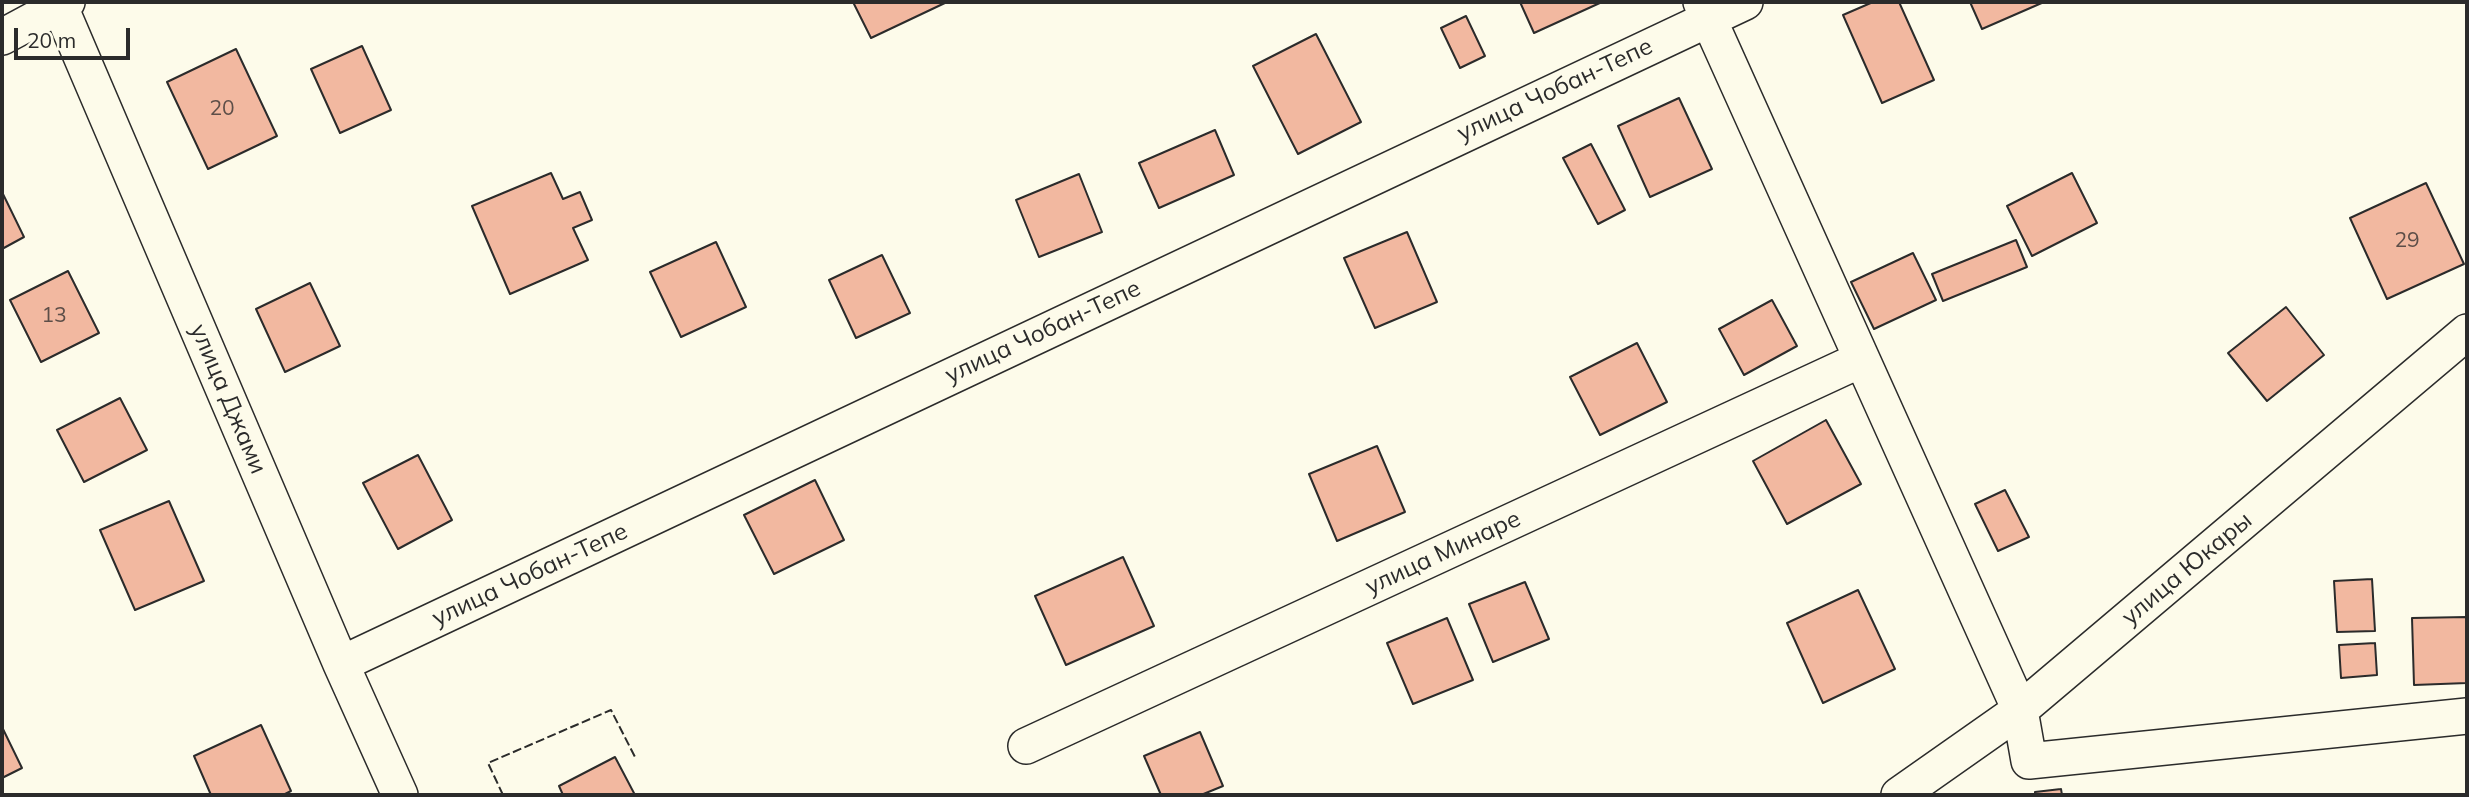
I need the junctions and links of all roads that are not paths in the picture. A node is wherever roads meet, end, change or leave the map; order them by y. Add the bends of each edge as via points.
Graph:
1 (1745, 2) edge
2 (62, 3) edge
3 (1705, 10) edge
4 (2, 37) edge
5 (2467, 332) edge
6 (1860, 360) junction
7 (341, 664) junction
8 (2020, 710) junction
9 (2467, 716) edge
10 (1026, 746) dead end
11 (400, 795) edge
12 (1899, 795) edge

1 - 3 street, улица Чобан-Тепе
2 - 4 street
2 - 7 street, улица Джами
3 - 6 street
3 - 7 street, улица Чобан-Тепе
5 - 8 street, улица Юкары
6 - 8 street
6 - 10 street, улица Минаре
7 - 11 street, улица Джами
8 - 9 street via 2029,761
8 - 12 street, улица Юкары

